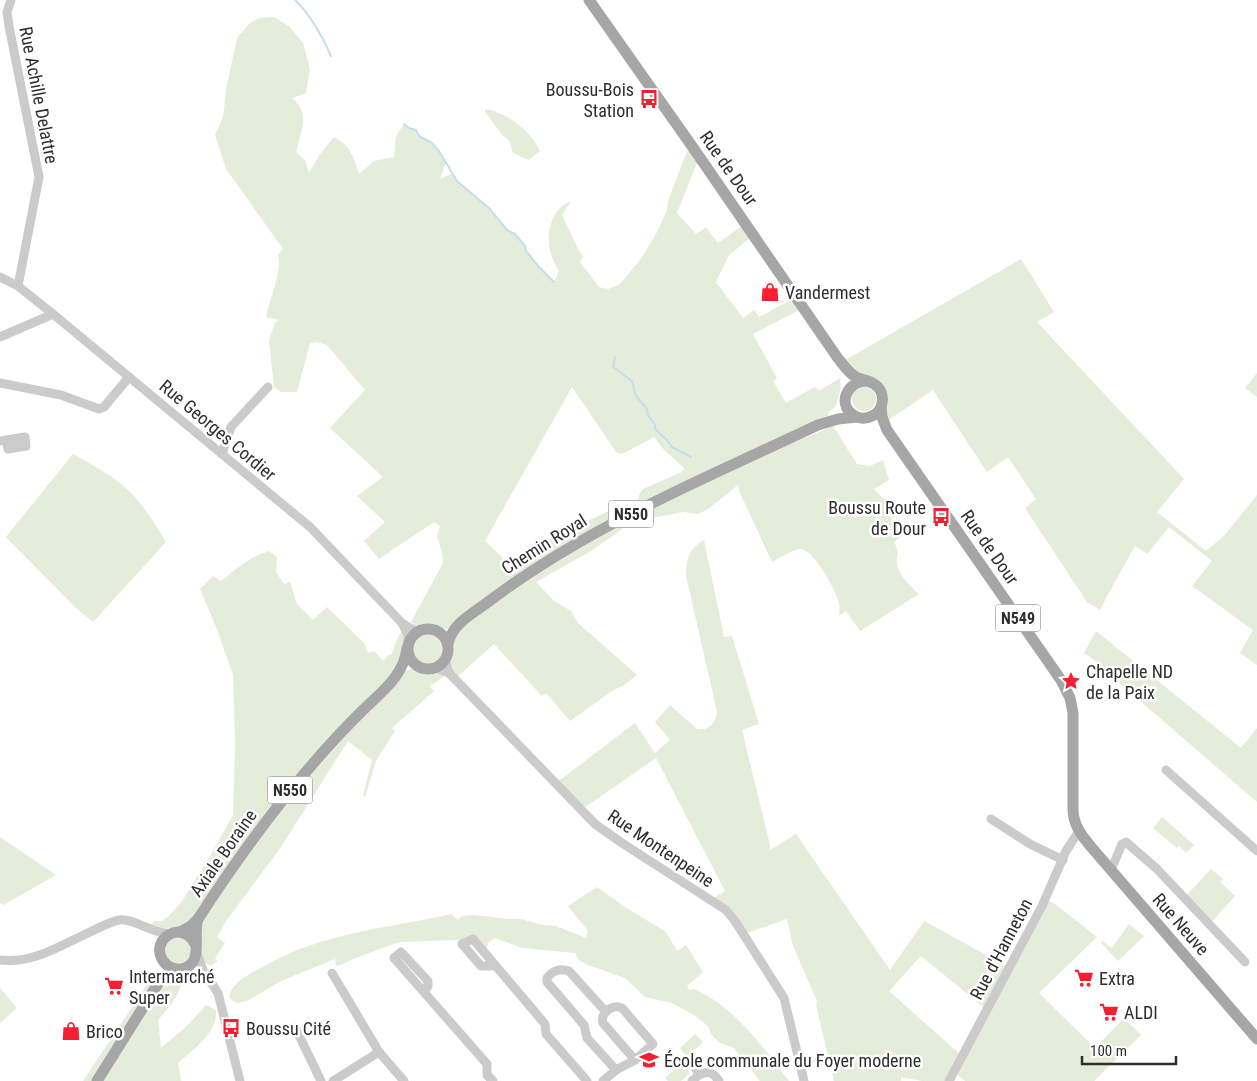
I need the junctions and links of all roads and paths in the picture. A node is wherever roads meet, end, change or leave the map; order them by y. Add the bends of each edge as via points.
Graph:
1 (11, 0) edge
2 (589, 0) edge
3 (3, 12) edge
4 (0, 277) edge
5 (18, 286) junction
6 (53, 314) junction
7 (0, 338) edge
8 (837, 357) junction
9 (129, 377) junction
10 (867, 381) junction
11 (0, 383) edge
12 (268, 386) dead end
13 (847, 392) junction
14 (881, 407) junction
15 (861, 418) junction
16 (818, 425) junction
17 (887, 430) junction
18 (222, 454) junction
19 (402, 623) junction
20 (456, 626) junction
21 (437, 631) junction
22 (417, 632) junction
23 (448, 644) junction
24 (408, 646) junction
25 (441, 664) junction
26 (417, 667) junction
27 (399, 674) junction
28 (1166, 770) dead end
29 (991, 819) dead end
30 (1079, 831) junction
31 (1257, 850) edge
32 (1062, 860) junction
33 (1111, 870) junction
34 (198, 919) junction
35 (148, 930) junction
36 (175, 933) junction
37 (196, 949) junction
38 (160, 954) junction
39 (0, 960) edge
40 (1245, 962) dead end
41 (495, 966) dead end
42 (180, 969) junction
43 (332, 973) dead end
44 (207, 975) junction
45 (159, 982) junction
46 (424, 992) dead end
47 (606, 1012) junction
48 (272, 1032) dead end
49 (1257, 1039) edge
50 (380, 1052) junction
51 (635, 1060) junction
52 (692, 1064) dead end
53 (616, 1070) junction
54 (700, 1074) junction
55 (97, 1081) edge
56 (240, 1081) edge
57 (321, 1081) edge
58 (332, 1081) edge
59 (404, 1081) edge
60 (493, 1081) edge
61 (587, 1081) edge
62 (603, 1081) edge
63 (692, 1081) edge
64 (719, 1081) edge
65 (804, 1081) edge
66 (949, 1081) edge

1 - 3 street, Rue Achille Delattre
2 - 8 main road, Rue de Dour
3 - 5 street, Rue Achille Delattre via 40,177
4 - 5 street, Rue Georges Cordier
5 - 6 street, Rue Georges Cordier
6 - 7 street
6 - 9 street, Rue Georges Cordier
8 - 10 main road via 851,374
8 - 13 main road
9 - 11 street via 104,407 99,408 61,395
9 - 18 street, Rue Georges Cordier
10 - 13 main road via 856,382
10 - 14 main road via 881,391
12 - 18 street via 231,427
13 - 15 main road via 846,406
13 - 16 main road, Chemin Royal / N550 via 838,410
14 - 15 main road via 874,415
14 - 17 main road, Rue de Dour / N549
15 - 16 main road, Chemin Royal / N550 via 838,419
15 - 17 main road, Rue de Dour
16 - 20 main road, Chemin Royal / N550 via 606,527 527,574
17 - 30 main road, Rue de Dour / N549 via 1067,691 1073,713 1073,818
18 - 19 street, Rue Georges Cordier via 310,527
19 - 22 street, Rue Georges Cordier
19 - 24 street, Rue Georges Cordier via 408,635
20 - 21 main road, Chemin Royal / N550
20 - 23 main road, Chemin Royal / N550
21 - 22 main road
21 - 23 main road
22 - 24 main road
23 - 25 main road via 447,655
24 - 26 main road via 410,659
24 - 27 main road, Axiale Boraine / N550
25 - 26 main road via 423,670
25 - 65 street, Rue Montenpeine via 595,824 726,910 784,998
26 - 27 main road, Axiale Boraine / N550
27 - 34 main road, Axiale Boraine / N550 via 325,749 285,796
28 - 31 street
29 - 32 street
30 - 32 street, Rue d'Hanneton
30 - 33 main road, Rue Neuve / N549
32 - 66 street, Rue d'Hanneton via 1042,906
33 - 40 street via 1122,844 1126,842 1157,869
33 - 49 main road, Rue Neuve / N549
34 - 36 main road, Axiale Boraine / N550
34 - 37 main road, Axiale Boraine / N550
35 - 36 street via 161,934
35 - 38 street
35 - 39 street via 119,920 46,953 13,961
36 - 37 main road via 190,936
36 - 38 main road via 161,943
37 - 42 main road via 192,963
37 - 44 street
38 - 42 main road via 170,968
38 - 45 main road
41 - 61 street via 545,1024 546,1034
42 - 44 street via 198,970
42 - 45 main road
43 - 50 street
44 - 56 street via 221,1002
45 - 55 main road
46 - 60 street via 487,1064 488,1075
47 - 51 street via 603,1023
47 - 51 street via 612,1007 622,1008 653,1044
47 - 53 street via 569,971 553,971 547,978 584,1025 587,1038
48 - 57 street via 295,1027
50 - 58 street
50 - 59 street
51 - 53 street
52 - 54 street
53 - 62 street
54 - 63 street
54 - 64 street via 709,1072

